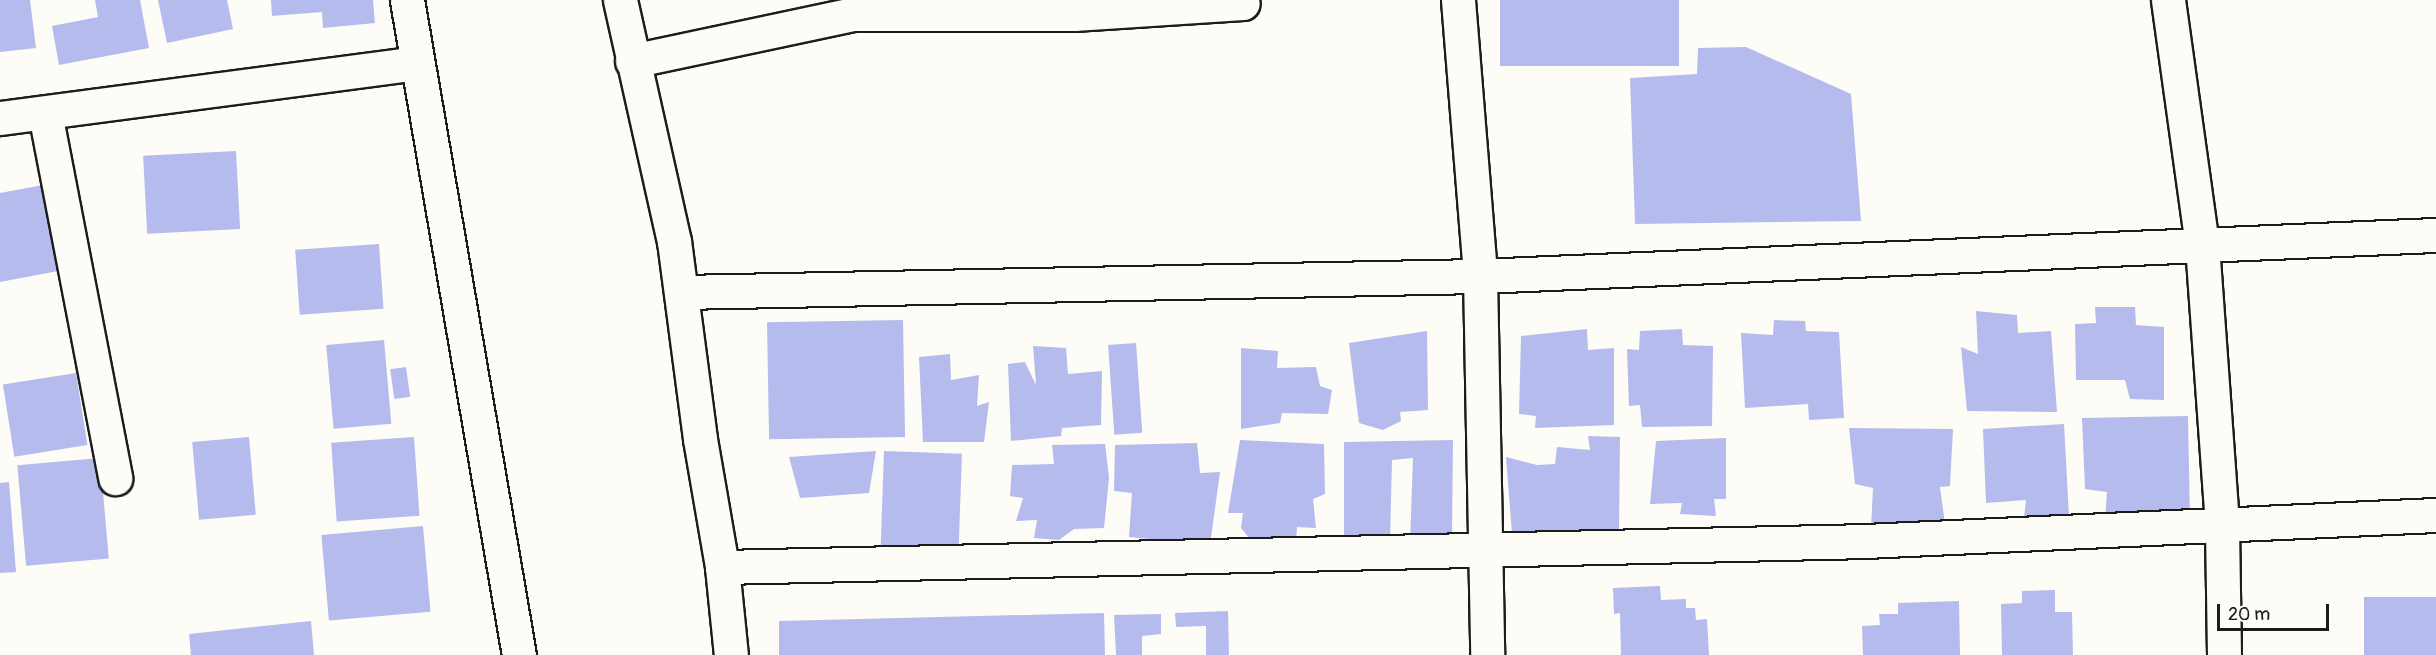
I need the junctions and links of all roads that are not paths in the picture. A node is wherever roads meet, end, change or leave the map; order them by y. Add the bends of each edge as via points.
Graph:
1 (407, 0) edge
2 (620, 0) edge
3 (1458, 0) edge
4 (2168, 0) edge
5 (1243, 3) dead end
6 (632, 61) junction
7 (417, 63) junction
8 (45, 113) junction
9 (0, 118) edge
10 (2436, 235) edge
11 (2202, 245) junction
12 (1480, 276) junction
13 (681, 292) junction
14 (115, 478) dead end
15 (2436, 514) edge
16 (2222, 527) junction
17 (1483, 547) junction
18 (723, 567) junction
19 (519, 655) edge
20 (731, 655) edge
21 (1487, 655) edge
22 (2224, 655) edge

1 - 7 street
2 - 6 street
3 - 12 street
4 - 11 street
5 - 6 street via 1074,14 854,14
6 - 13 street via 674,241
7 - 8 street
7 - 19 street
8 - 9 street
8 - 14 street
10 - 11 street
11 - 12 street
11 - 16 street
12 - 13 street
12 - 17 street
13 - 18 street
15 - 16 street
16 - 17 street via 1865,541
16 - 22 street
17 - 18 street
17 - 21 street
18 - 20 street

